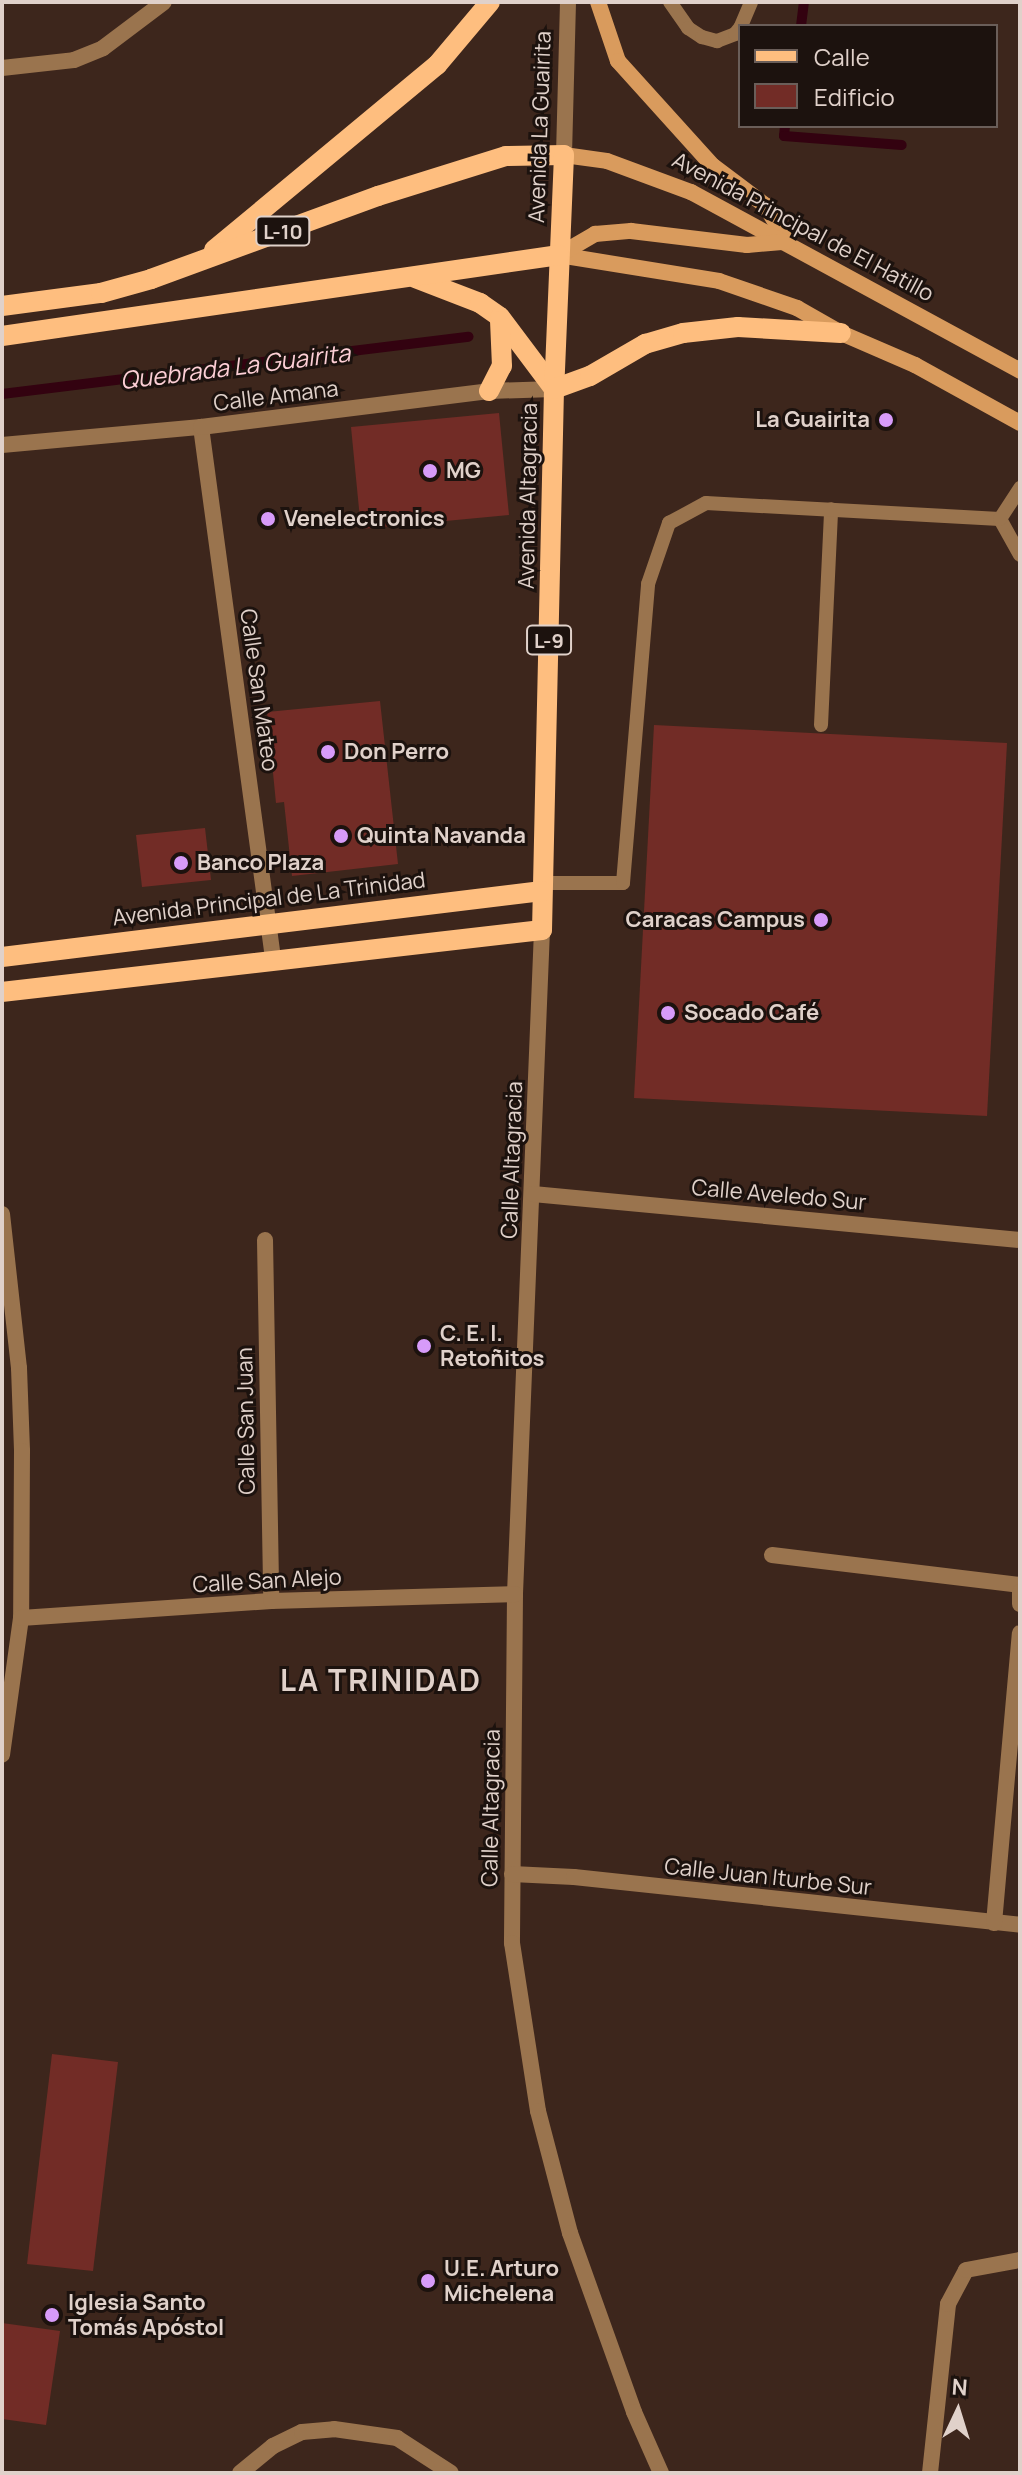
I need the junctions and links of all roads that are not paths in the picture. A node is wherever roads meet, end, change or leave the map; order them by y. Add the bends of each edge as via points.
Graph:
1 (164, 2) edge
2 (490, 2) edge
3 (568, 2) edge
4 (598, 2) edge
5 (670, 2) edge
6 (751, 2) edge
7 (742, 24) edge
8 (738, 30) edge
9 (2, 68) edge
10 (564, 155) junction
11 (787, 242) junction
12 (559, 255) junction
13 (204, 258) junction
14 (412, 277) junction
15 (2, 306) edge
16 (500, 317) junction
17 (841, 333) junction
18 (2, 336) edge
19 (1020, 371) edge
20 (554, 389) junction
21 (489, 391) junction
22 (1020, 423) edge
23 (201, 427) junction
24 (2, 445) edge
25 (1020, 488) edge
26 (831, 509) junction
27 (1000, 519) junction
28 (1020, 555) edge
29 (821, 725) dead end
30 (543, 887) junction
31 (268, 922) junction
32 (542, 930) junction
33 (2, 957) edge
34 (273, 958) junction
35 (2, 992) edge
36 (533, 1194) junction
37 (2, 1214) edge
38 (265, 1240) dead end
39 (1020, 1240) edge
40 (772, 1555) dead end
41 (1020, 1585) edge
42 (1020, 1592) edge
43 (515, 1594) junction
44 (271, 1601) junction
45 (1020, 1604) edge
46 (21, 1618) junction
47 (1020, 1633) edge
48 (2, 1755) edge
49 (512, 1874) junction
50 (994, 1923) junction
51 (1020, 1925) edge
52 (1020, 2260) edge
53 (240, 2473) edge
54 (451, 2473) edge
55 (661, 2473) edge
56 (930, 2473) edge

1 - 9 street via 103,48 74,60
2 - 13 main road, L-10 via 437,65
3 - 10 street, Avenida La Guairita
4 - 11 main road via 618,61 713,166 765,205
5 - 8 lane via 688,28 702,37 717,41
6 - 7 lane
10 - 11 main road, Avenida Principal de El Hatillo / L-10 via 649,174
10 - 12 main road, Avenida La Guairita / L-9
10 - 13 main road, Avenida Principal de El Hatillo / L-10 via 506,156 441,174
11 - 12 main road via 747,245 631,231 595,234
11 - 19 main road, Avenida Principal de El Hatillo / L-10
12 - 14 main road
12 - 17 main road via 719,281 797,308
12 - 20 main road, Avenida Altagracia / L-9
13 - 15 main road, Avenida Principal de El Hatillo / L-10 via 101,293
14 - 16 main road via 480,303
14 - 18 main road
16 - 20 main road
16 - 21 main road via 502,366
17 - 20 main road via 738,327 683,333 645,344 590,376
17 - 22 main road via 915,365
20 - 21 street, Calle Amana
20 - 30 main road, Avenida Altagracia / L-9
21 - 23 street, Calle Amana
23 - 24 street, Calle Amana
23 - 31 street, Calle San Mateo
25 - 27 lane
26 - 27 lane
26 - 29 lane
26 - 30 lane via 706,503 669,523 648,584 623,883
27 - 28 lane
30 - 31 main road, Avenida Principal de La Trinidad
30 - 32 main road, Avenida Altagracia / L-9
31 - 33 main road, Avenida Principal de La Trinidad
31 - 34 street, Calle San Mateo
32 - 34 main road
32 - 36 street, Calle Altagracia
34 - 35 main road
36 - 39 street, Calle Aveledo Sur
36 - 43 street, Calle Altagracia
37 - 46 street via 19,1368
38 - 44 street, Calle San Juan
40 - 41 street
42 - 45 street
43 - 44 street, Calle San Alejo
43 - 49 street, Calle Altagracia
44 - 46 street, Calle San Alejo
46 - 48 street
47 - 50 street
49 - 50 street, Calle Juan Iturbe Sur
49 - 55 street, Calle Altagracia via 512,1943 552,2168 570,2233
50 - 51 street, Calle Juan Iturbe Sur
52 - 56 street via 966,2270 948,2304
53 - 54 street via 273,2446 302,2432 334,2429 397,2438

